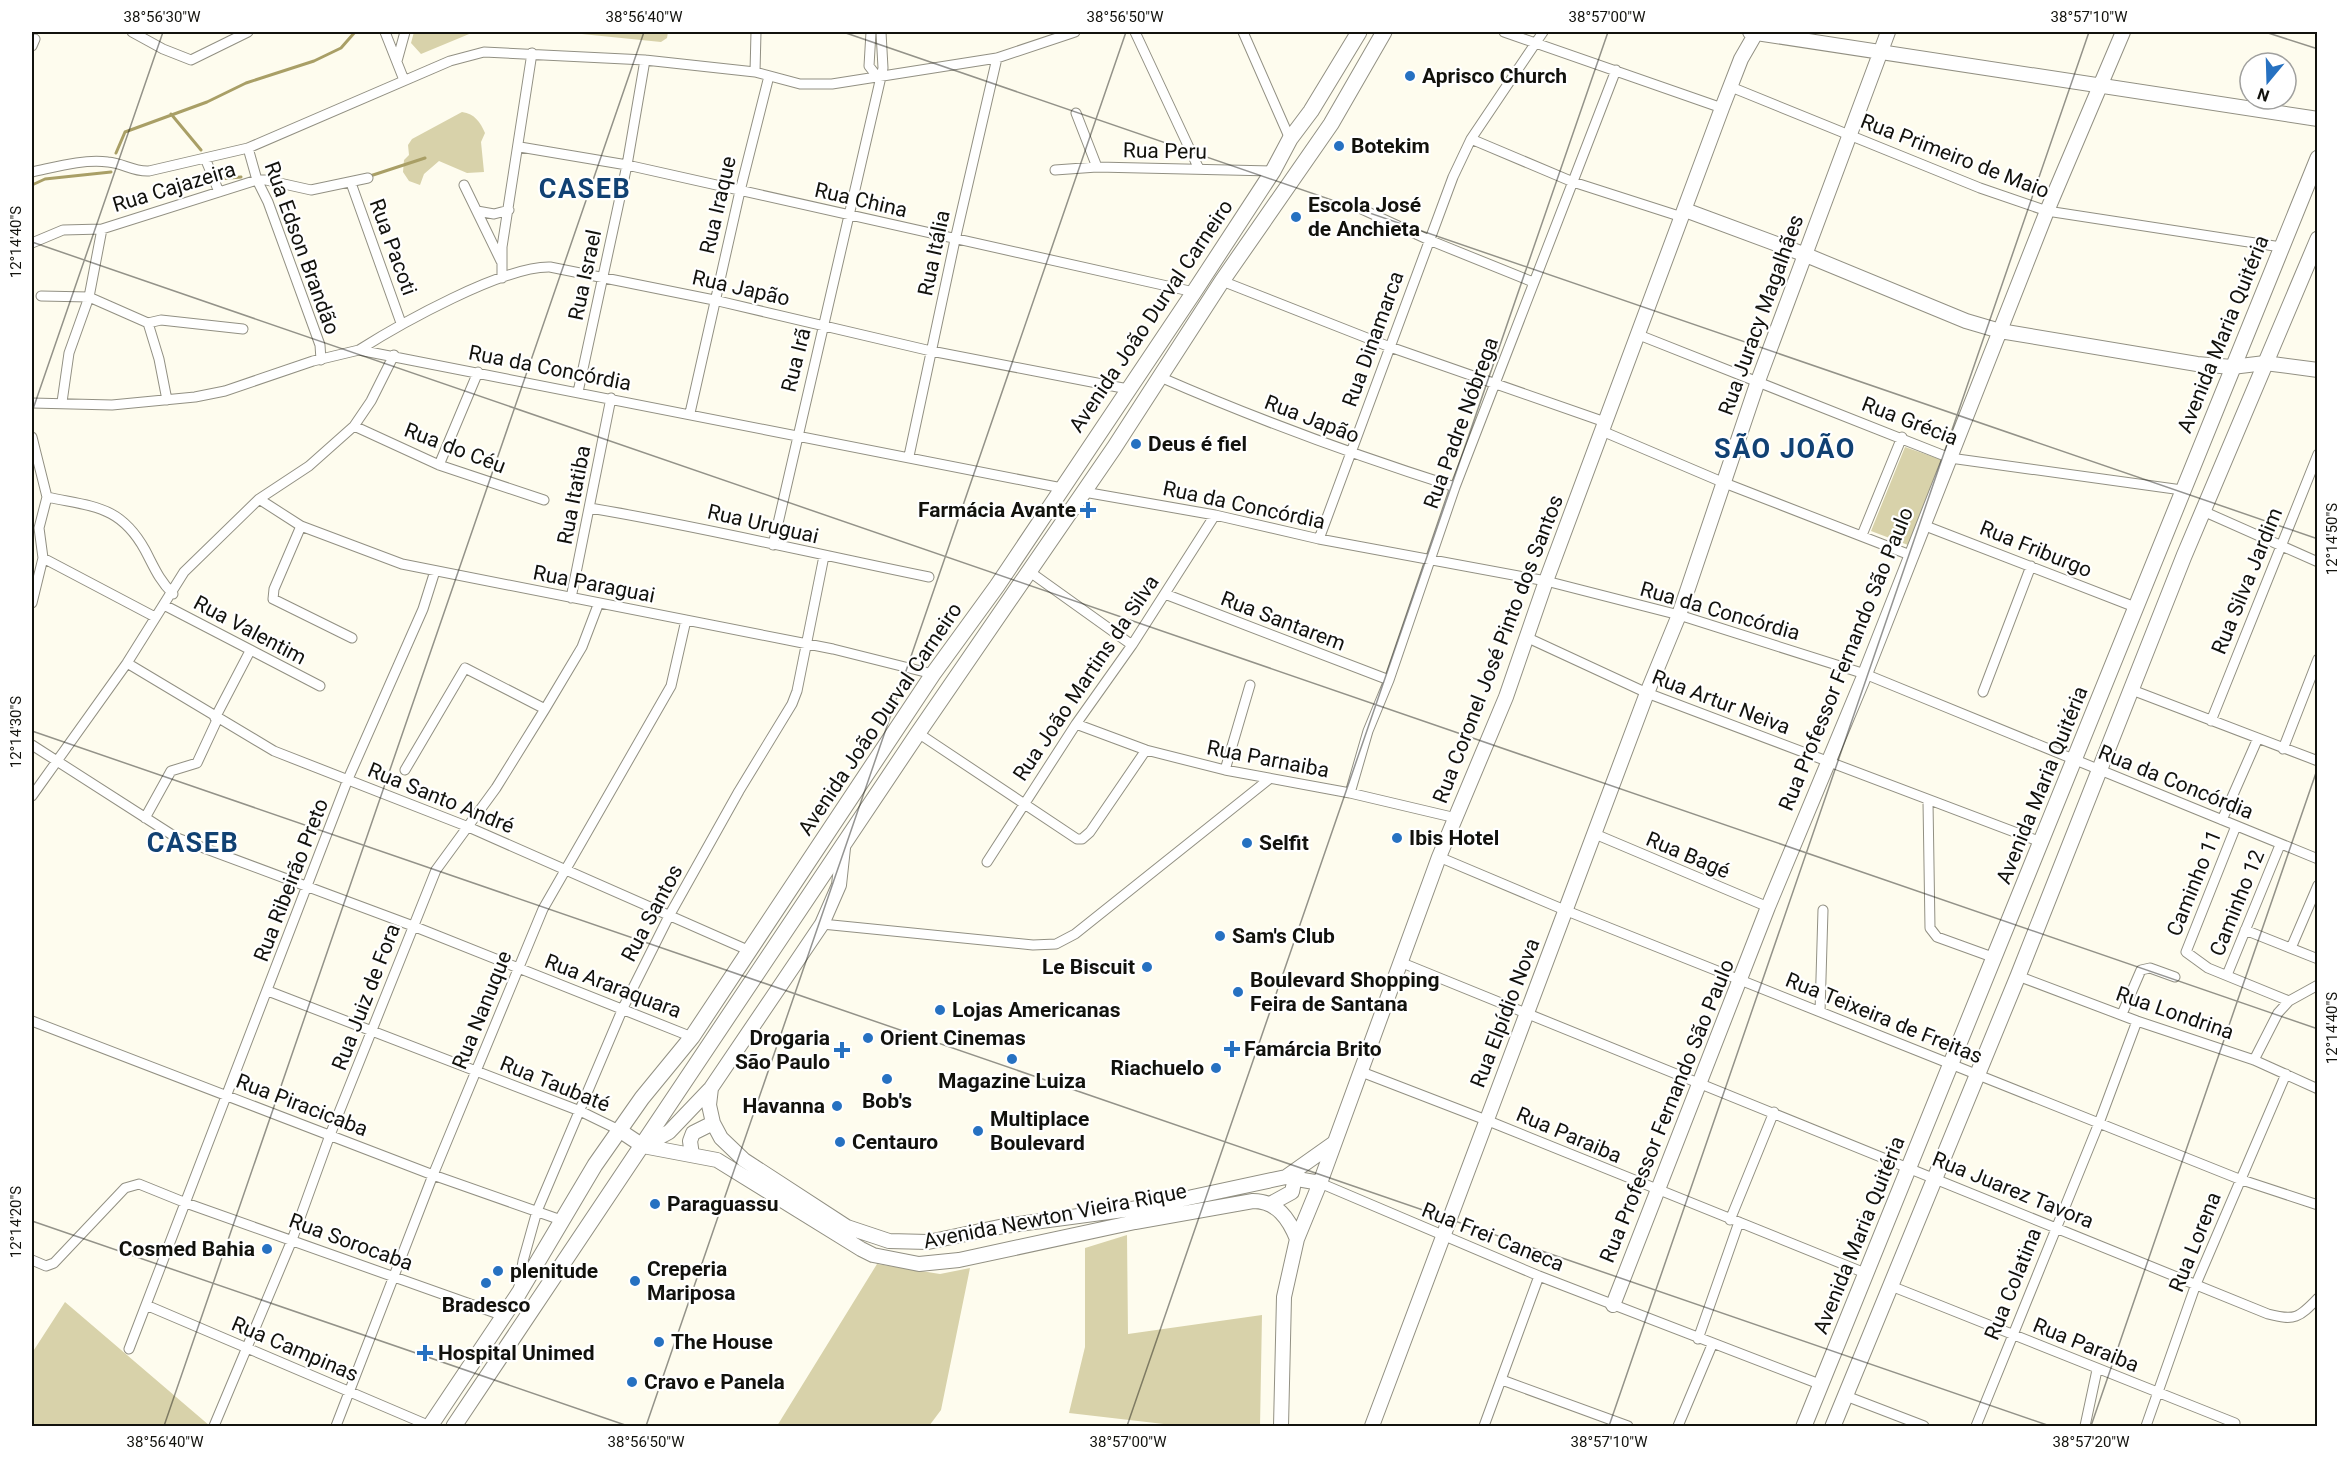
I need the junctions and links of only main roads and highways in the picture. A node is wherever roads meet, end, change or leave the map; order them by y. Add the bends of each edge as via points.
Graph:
1 (1359, 32) edge
2 (1384, 32) edge
3 (1335, 73) junction
4 (1352, 84) junction
5 (1311, 111) junction
6 (1331, 124) junction
7 (2318, 158) edge
8 (2318, 239) edge
9 (430, 1426) edge
10 (454, 1426) edge
11 (1804, 1426) edge
12 (1833, 1426) edge

1 - 3 main road, Avenida João Durval Carneiro
2 - 4 main road, Avenida João Durval Carneiro
3 - 4 main road via 1339,82
3 - 5 main road, Avenida João Durval Carneiro
4 - 6 main road, Avenida João Durval Carneiro
5 - 6 main road via 1320,104 1330,105 1334,111
5 - 9 main road, Avenida João Durval Carneiro via 1194,292 997,586 933,674 750,951 692,1036 619,1130 519,1293
6 - 10 main road, Avenida João Durval Carneiro
7 - 11 main road, Avenida Maria Quitéria
8 - 12 main road

